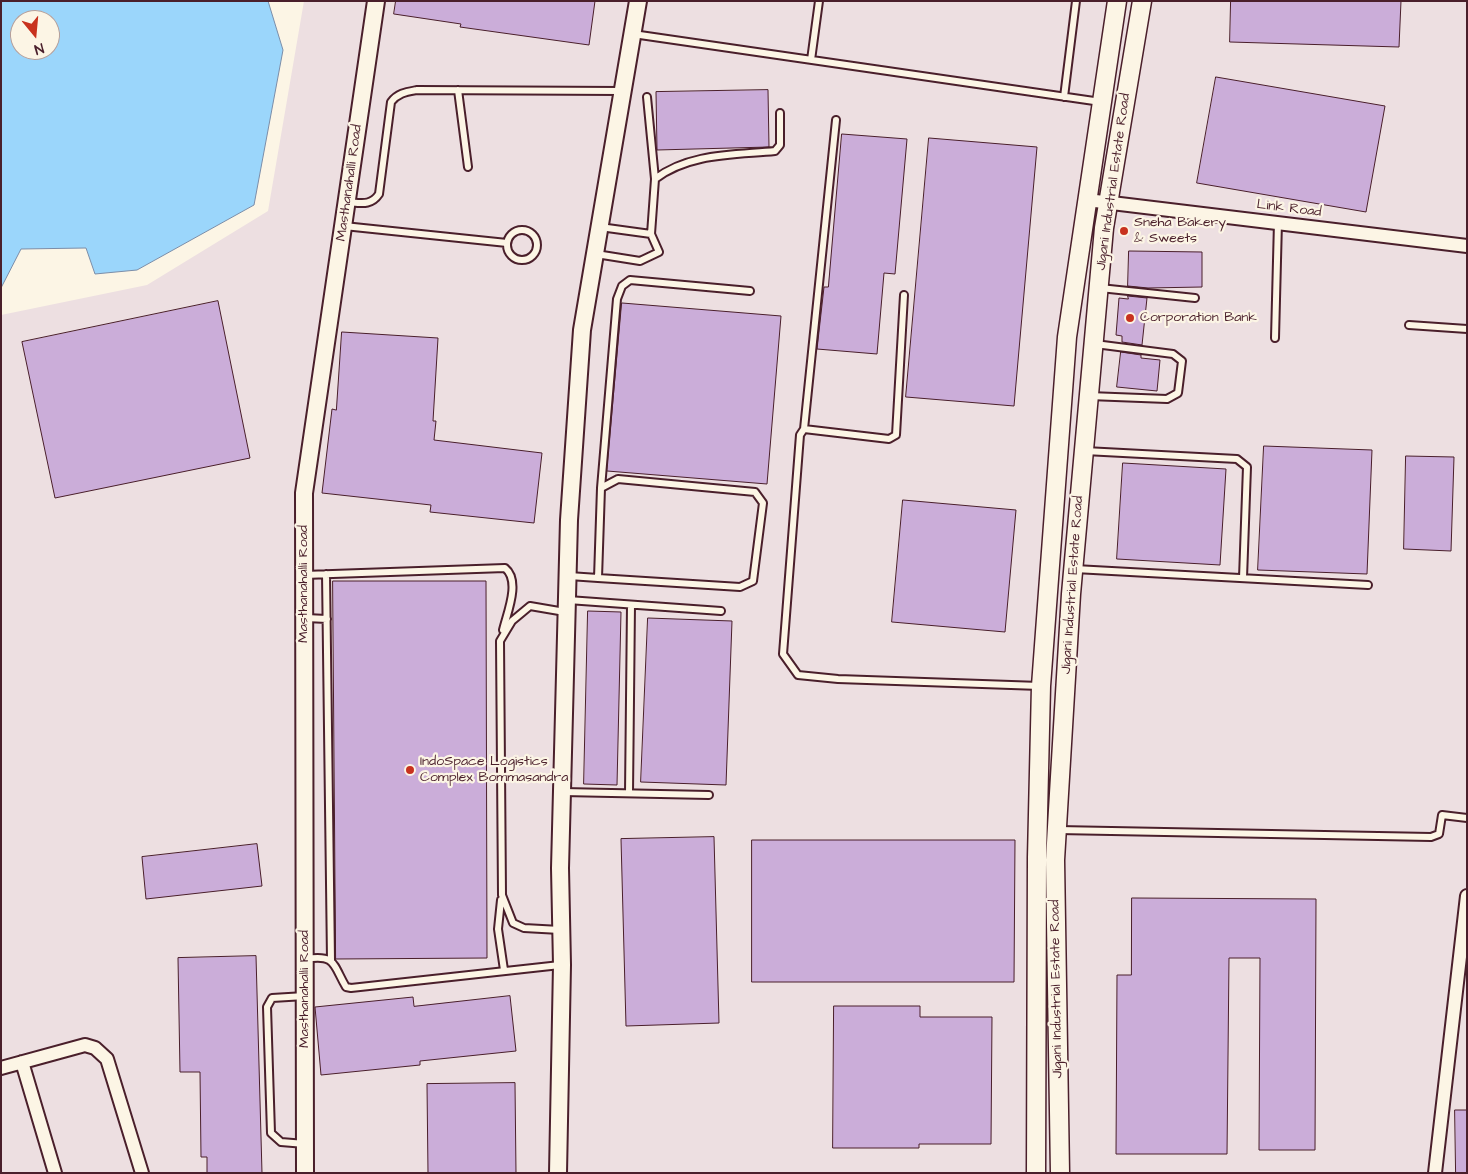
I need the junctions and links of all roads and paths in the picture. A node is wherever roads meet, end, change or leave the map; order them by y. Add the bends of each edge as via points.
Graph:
1 (376, 1) edge
2 (638, 1) edge
3 (819, 1) edge
4 (1076, 1) edge
5 (1117, 1) edge
6 (1142, 1) edge
7 (632, 34) junction
8 (811, 60) junction
9 (458, 90) junction
10 (622, 92) junction
11 (647, 97) dead end
12 (1064, 97) junction
13 (1102, 103) junction
14 (780, 112) dead end
15 (836, 120) dead end
16 (468, 167) dead end
17 (655, 179) junction
18 (1087, 200) junction
19 (347, 202) junction
20 (1108, 203) junction
21 (1278, 222) junction
22 (343, 226) junction
23 (600, 227) junction
24 (651, 234) junction
25 (507, 243) junction
26 (1467, 246) edge
27 (595, 254) junction
28 (1099, 288) junction
29 (750, 291) dead end
30 (904, 296) dead end
31 (1196, 298) dead end
32 (1409, 325) dead end
33 (1467, 329) edge
34 (1275, 338) dead end
35 (1094, 344) junction
36 (1089, 396) junction
37 (804, 429) junction
38 (1084, 451) junction
39 (601, 488) junction
40 (1074, 569) junction
41 (326, 574) junction
42 (304, 575) junction
43 (567, 576) junction
44 (598, 578) junction
45 (1242, 578) junction
46 (1368, 585) dead end
47 (631, 605) junction
48 (567, 606) junction
49 (721, 611) dead end
50 (304, 618) junction
51 (327, 619) junction
52 (500, 642) junction
53 (1041, 686) junction
54 (562, 792) junction
55 (629, 793) junction
56 (709, 795) dead end
57 (1467, 818) edge
58 (1056, 830) junction
59 (502, 895) junction
60 (1467, 896) edge
61 (561, 930) junction
62 (305, 959) junction
63 (331, 960) junction
64 (562, 965) junction
65 (504, 970) junction
66 (305, 996) junction
67 (22, 1062) junction
68 (1, 1068) edge
69 (306, 1144) junction
70 (55, 1173) edge
71 (142, 1173) edge
72 (305, 1173) edge
73 (558, 1173) edge
74 (1036, 1173) edge
75 (1060, 1173) edge
76 (1435, 1173) edge

1 - 19 street, Masthanahalli Road
2 - 7 street
3 - 8 lane
4 - 12 lane
5 - 13 main road, Jigani Industrial Estate Road
6 - 20 main road, Jigani Industrial Estate Road
7 - 8 lane
7 - 10 street
8 - 12 lane
9 - 10 lane
9 - 16 lane
9 - 19 lane via 416,90 396,96 389,110 379,194 375,201 367,204
10 - 23 street
11 - 17 lane
12 - 13 lane
13 - 18 main road, Jigani Industrial Estate Road
14 - 17 lane via 780,145 775,151 691,160 669,168
15 - 37 lane
17 - 24 lane
18 - 20 street, Link Road
18 - 53 main road, Jigani Industrial Estate Road via 1067,336
19 - 22 street, Masthanahalli Road
20 - 21 street, Link Road
20 - 28 main road, Jigani Industrial Estate Road
21 - 26 street, Link Road
21 - 34 lane
22 - 25 lane
22 - 42 street, Masthanahalli Road via 304,493
23 - 24 lane
23 - 27 street
24 - 27 lane via 659,252 640,261
25 - 25 lane via 515,232 524,230 536,238 537,248 532,257 522,260 512,257
27 - 43 street via 582,330
28 - 31 lane
28 - 35 main road, Jigani Industrial Estate Road
29 - 39 lane via 630,280 622,286 617,299
30 - 37 lane via 896,435 889,439
32 - 33 lane
35 - 36 main road, Jigani Industrial Estate Road
35 - 36 lane via 1173,354 1182,361 1178,393 1167,399
36 - 38 main road, Jigani Industrial Estate Road
37 - 53 lane via 800,435 783,654 798,675
38 - 40 main road, Jigani Industrial Estate Road
38 - 45 lane via 1237,459 1247,467
39 - 44 lane
39 - 44 lane via 618,479 755,492 762,503 753,581 740,587
40 - 45 lane
40 - 58 main road, Jigani Industrial Estate Road
41 - 42 lane
41 - 51 lane
41 - 52 lane via 505,568 512,577 512,586
42 - 50 street, Masthanahalli Road
43 - 44 lane
43 - 48 street
45 - 46 lane
47 - 48 lane
47 - 49 lane
47 - 55 lane
48 - 52 lane via 530,606 512,620
48 - 54 street
50 - 51 lane
50 - 62 street, Masthanahalli Road
51 - 63 lane
52 - 59 lane
53 - 74 main road, Jigani Industrial Estate Road
54 - 55 lane
54 - 61 street
55 - 56 lane
57 - 58 lane via 1442,815 1439,834 1431,837
58 - 75 main road, Jigani Industrial Estate Road
59 - 61 lane via 513,923 524,928
59 - 65 lane via 498,929
60 - 76 street
61 - 64 street
62 - 63 lane via 320,957
62 - 66 street, Masthanahalli Road
63 - 65 lane via 346,987 351,988
64 - 65 lane
64 - 73 street
66 - 69 street, Masthanahalli Road
66 - 69 lane via 272,998 267,1007 271,1133 281,1142
67 - 68 street
67 - 70 street
67 - 71 street via 85,1045 95,1048 107,1059
69 - 72 street, Masthanahalli Road

